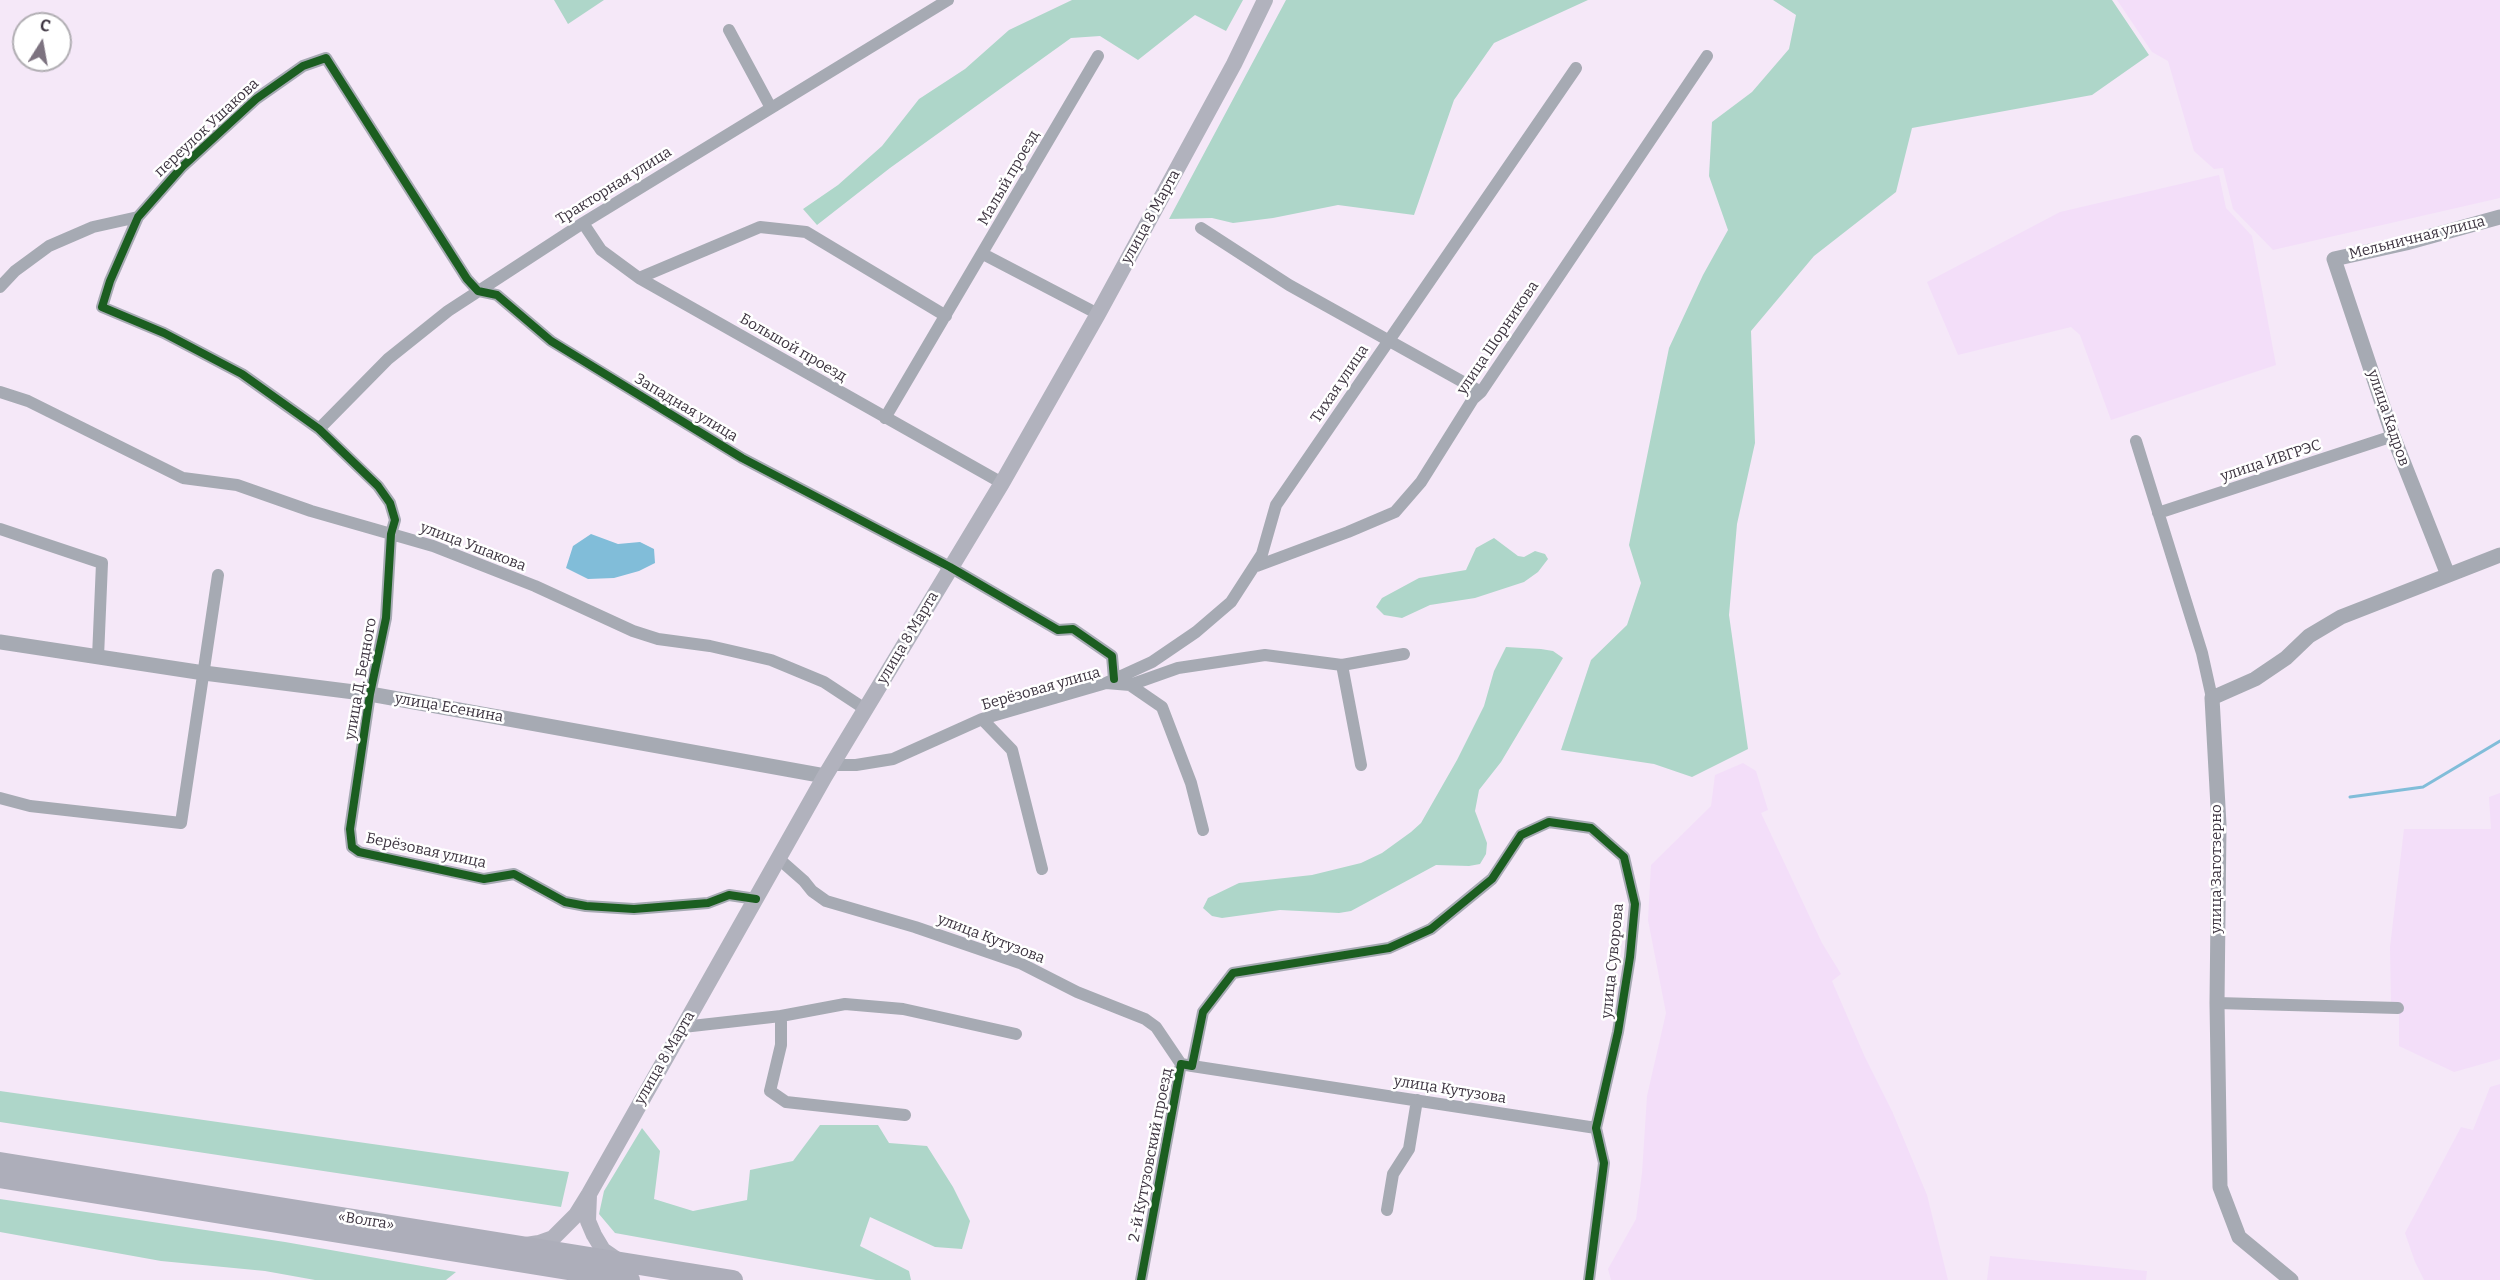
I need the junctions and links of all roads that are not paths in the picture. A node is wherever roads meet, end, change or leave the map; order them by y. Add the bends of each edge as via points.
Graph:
1 (948, 0) edge
2 (1265, 0) edge
3 (729, 30) dead end
4 (1098, 56) dead end
5 (1707, 56) dead end
6 (1576, 68) dead end
7 (771, 108) junction
8 (138, 217) junction
9 (2500, 217) edge
10 (583, 223) junction
11 (1201, 228) dead end
12 (983, 254) junction
13 (2334, 259) joint
14 (639, 278) junction
15 (0, 288) edge
16 (478, 291) junction
17 (102, 307) joint
18 (1098, 314) junction
19 (946, 315) junction
20 (1388, 340) junction
21 (0, 392) edge
22 (1481, 392) junction
23 (885, 418) junction
24 (320, 429) junction
25 (2393, 436) junction
26 (2136, 441) dead end
27 (1002, 483) junction
28 (2158, 513) junction
29 (0, 529) edge
30 (391, 534) junction
31 (2500, 555) edge
32 (1257, 566) junction
33 (950, 567) junction
34 (2448, 574) junction
35 (218, 575) dead end
36 (0, 642) edge
37 (1404, 654) dead end
38 (98, 657) junction
39 (1342, 665) junction
40 (204, 673) junction
41 (1110, 681) junction
42 (1130, 685) junction
43 (370, 694) junction
44 (2212, 698) junction
45 (865, 709) junction
46 (982, 719) junction
47 (1361, 765) dead end
48 (829, 770) junction
49 (0, 798) edge
50 (350, 829) joint
51 (1203, 830) dead end
52 (779, 859) junction
53 (1042, 869) dead end
54 (756, 899) junction
55 (2217, 1003) junction
56 (2398, 1008) dead end
57 (1203, 1012) joint
58 (781, 1016) junction
59 (682, 1028) junction
60 (1016, 1034) dead end
61 (1187, 1065) junction
62 (1417, 1100) junction
63 (905, 1115) dead end
64 (1596, 1128) junction
65 (0, 1162) edge
66 (0, 1178) edge
67 (589, 1194) junction
68 (1387, 1210) dead end
69 (522, 1246) junction
70 (620, 1262) junction
71 (630, 1280) edge
72 (733, 1280) edge
73 (1141, 1280) edge
74 (1589, 1280) edge
75 (2291, 1280) edge

1 - 7 street, Тракторная улица
2 - 18 main road, улица 8 Марта
3 - 7 street
4 - 12 street, Малый проезд
5 - 22 street, улица Шорникова
6 - 20 street, Тихая улица
7 - 10 street, Тракторная улица
8 - 15 street via 93,228 49,246 15,271
8 - 16 street, переулок Ушакова via 182,167 256,99 303,66 326,58
8 - 17 street, переулок Ушакова
9 - 13 street, Мельничная улица
10 - 14 street, Большой проезд via 601,250
10 - 16 street, Тракторная улица
11 - 20 street via 1289,285
12 - 18 street
12 - 19 street, Малый проезд
13 - 25 street, улица Кадров
14 - 19 street via 760,228 806,232
14 - 23 street, Большой проезд
16 - 24 street, Тракторная улица via 387,359
16 - 33 street, Западная улица via 497,294 550,341 742,458
17 - 24 street, улица Д. Бедного via 164,333 242,374
18 - 27 main road, улица 8 Марта
19 - 23 street, Малый проезд
20 - 22 street
20 - 32 street, Тихая улица via 1276,505
21 - 30 street, улица Ушакова via 28,401 183,478 237,485
22 - 32 street, улица Шорникова via 1421,483 1395,512
23 - 27 street, Большой проезд
24 - 30 street, улица Д. Бедного via 390,502 395,520
25 - 28 street, улица ИВГРЭС
25 - 34 street, улица Кадров
26 - 28 street, улица Заготзерно
27 - 33 main road, улица 8 Марта
28 - 44 street, улица Заготзерно via 2202,653
29 - 38 street via 102,563
30 - 43 street, улица Д. Бедного via 386,618
30 - 45 street, улица Ушакова via 535,586 633,631 771,660 824,682
31 - 34 street
32 - 41 street, Тихая улица via 1231,602 1196,632 1152,662
33 - 41 street, Западная улица via 1058,630 1073,629 1112,656
33 - 45 main road, улица 8 Марта
34 - 44 street via 2341,617 2308,636 2255,680
35 - 40 street
36 - 38 street, улица Есенина
37 - 39 street, Берёзовая улица
38 - 40 street, улица Есенина
39 - 42 street, Берёзовая улица via 1265,655 1178,668
39 - 47 street
40 - 43 street, улица Есенина
40 - 49 street via 181,823 30,806
41 - 42 street, Берёзовая улица
41 - 46 street, Берёзовая улица
42 - 51 street via 1162,707 1191,783
43 - 48 street, улица Есенина
43 - 50 street, улица Д. Бедного
44 - 55 street, улица Заготзерно via 2219,825
45 - 48 main road, улица 8 Марта
46 - 48 street, Берёзовая улица via 892,759
46 - 53 street via 1012,750
48 - 52 main road, улица 8 Марта
50 - 54 street, Берёзовая улица via 352,847 359,852 484,879 514,874 565,902 586,906 634,909 708,903 729,895
52 - 54 main road, улица 8 Марта
52 - 61 street, улица Кутузова via 826,901 1020,963 1077,992 1145,1019
54 - 59 main road, улица 8 Марта
55 - 56 street
55 - 75 street, улица Заготзерно via 2220,1186 2239,1237
57 - 61 street, 2-й Кутузовский проезд
57 - 64 street, улица Суворова via 1233,973 1389,948 1431,929 1492,879 1521,835 1549,822 1592,828 1624,857 1635,904 1618,1032
58 - 59 street
58 - 60 street via 845,1004 903,1010
58 - 63 street via 781,1045 771,1091 786,1102
59 - 67 main road, улица 8 Марта
61 - 62 street, улица Кутузова
61 - 73 street, 2-й Кутузовский проезд
62 - 64 street, улица Кутузова
62 - 68 street via 1410,1149 1393,1174
64 - 74 street, улица Суворова via 1604,1163
65 - 69 highway, «Волга»
66 - 71 highway, «Волга»
67 - 69 main road, улица 8 Марта via 576,1215 553,1238
67 - 70 main road via 588,1221 594,1235 603,1250
69 - 70 highway, «Волга»
70 - 72 highway, «Волга»

